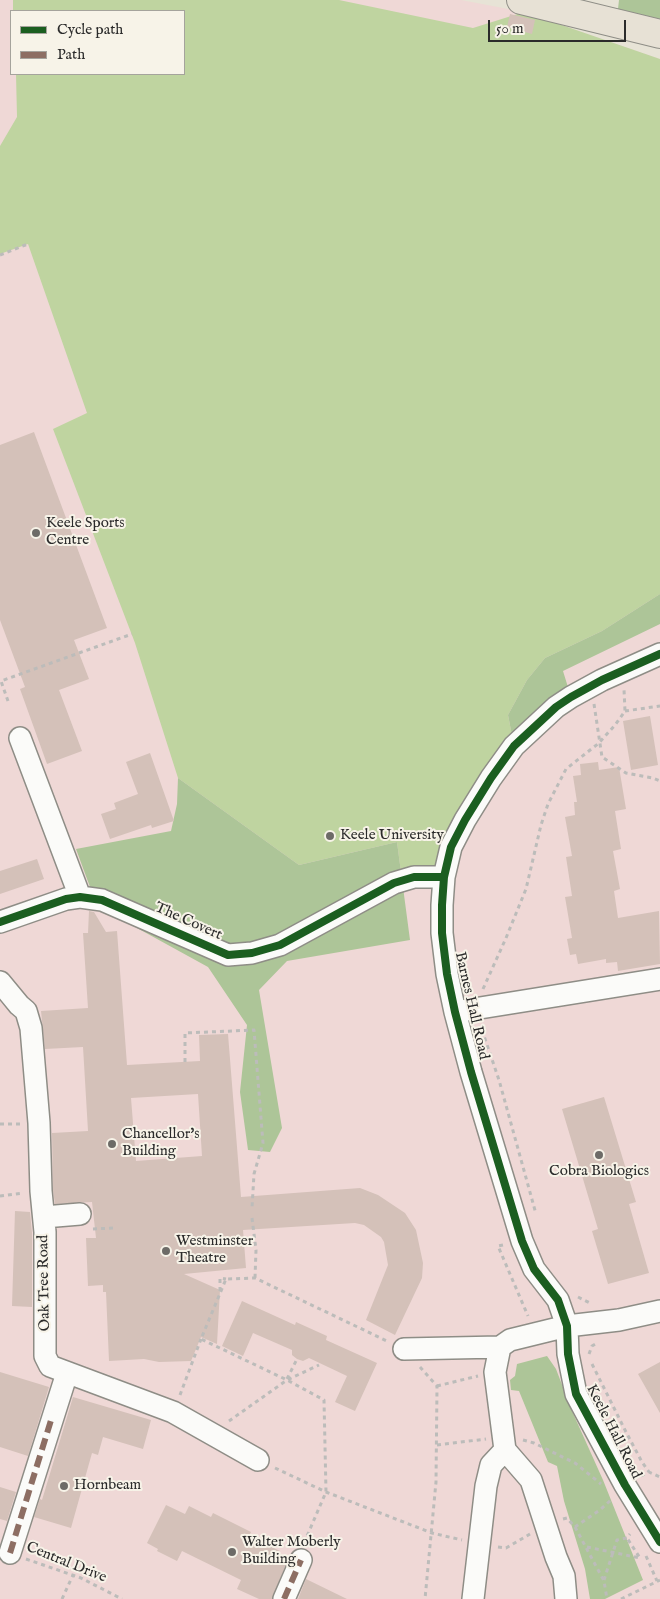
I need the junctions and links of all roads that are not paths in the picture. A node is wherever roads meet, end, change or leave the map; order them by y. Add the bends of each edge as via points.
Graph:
1 (521, 0) edge
2 (660, 34) edge
3 (660, 654) edge
4 (20, 738) dead end
5 (444, 877) junction
6 (80, 897) junction
7 (0, 922) edge
8 (660, 979) edge
9 (0, 982) edge
10 (455, 1012) junction
11 (44, 1217) junction
12 (84, 1222) road end
13 (660, 1311) edge
14 (568, 1326) junction
15 (500, 1347) junction
16 (404, 1349) road end
17 (67, 1373) junction
18 (505, 1442) junction
19 (258, 1460) road end
20 (660, 1542) edge
21 (10, 1552) road end
22 (301, 1560) road end
23 (284, 1599) edge
24 (473, 1599) edge
25 (566, 1599) edge

1 - 2 main road
3 - 5 street, Barnes Hall Road via 586,688 556,707 514,746 465,820 452,847
4 - 6 street
5 - 6 street, The Covert via 414,877 394,883 280,945 252,953 228,955 102,900
5 - 10 street, Barnes Hall Road via 442,933
6 - 7 street, The Covert
8 - 10 street
9 - 11 street, Oak Tree Road via 26,1012 31,1028
10 - 14 street, Barnes Hall Road via 522,1241 534,1269 558,1300
11 - 12 street
11 - 17 street, Oak Tree Road via 45,1356 50,1366
13 - 14 street
14 - 15 street via 510,1340
14 - 20 street, Keele Hall Road via 568,1354 576,1394
15 - 16 street
15 - 18 street via 495,1372
17 - 19 street, Oak Tree Road via 173,1412
17 - 21 street
18 - 24 street via 491,1465 486,1486
18 - 25 street via 531,1480 564,1576
22 - 23 street

